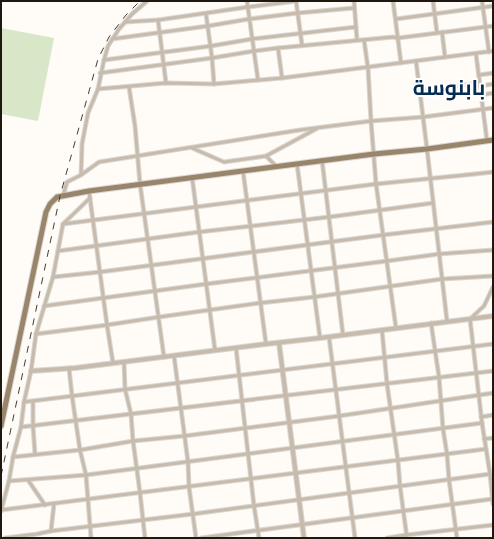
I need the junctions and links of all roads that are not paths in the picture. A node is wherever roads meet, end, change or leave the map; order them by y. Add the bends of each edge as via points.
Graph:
1 (147, 1) edge
2 (247, 1) edge
3 (296, 1) edge
4 (354, 1) edge
5 (393, 1) edge
6 (433, 1) edge
7 (482, 1) edge
8 (493, 6) edge
9 (248, 7) junction
10 (483, 7) junction
11 (354, 8) junction
12 (298, 13) junction
13 (206, 14) junction
14 (434, 14) junction
15 (249, 19) junction
16 (396, 19) junction
17 (158, 20) junction
18 (125, 22) junction
19 (208, 26) junction
20 (493, 26) edge
21 (356, 27) junction
22 (486, 27) junction
23 (442, 32) junction
24 (160, 33) junction
25 (300, 33) junction
26 (437, 33) junction
27 (398, 38) junction
28 (112, 39) junction
29 (252, 39) junction
30 (357, 40) junction
31 (364, 40) junction
32 (302, 45) junction
33 (210, 46) junction
34 (278, 48) junction
35 (254, 51) junction
36 (493, 51) edge
37 (163, 52) junction
38 (489, 52) junction
39 (476, 54) junction
40 (445, 57) junction
41 (212, 58) junction
42 (104, 60) junction
43 (416, 61) junction
44 (401, 63) junction
45 (164, 65) junction
46 (368, 68) junction
47 (100, 73) junction
48 (493, 73) edge
49 (479, 75) junction
50 (282, 78) junction
51 (258, 80) junction
52 (166, 83) junction
53 (214, 84) junction
54 (493, 84) edge
55 (480, 85) junction
56 (129, 87) junction
57 (98, 89) junction
58 (420, 92) junction
59 (493, 93) edge
60 (481, 95) junction
61 (493, 108) edge
62 (483, 110) junction
63 (423, 117) junction
64 (371, 121) junction
65 (317, 128) junction
66 (490, 141) edge
67 (190, 147) junction
68 (427, 148) junction
69 (374, 154) junction
70 (137, 155) junction
71 (266, 156) junction
72 (322, 160) junction
73 (297, 164) junction
74 (277, 166) junction
75 (243, 171) junction
76 (493, 172) edge
77 (81, 175) junction
78 (192, 177) junction
79 (430, 178) junction
80 (140, 184) junction
81 (376, 184) junction
82 (326, 190) junction
83 (90, 191) junction
84 (301, 193) junction
85 (63, 196) junction
86 (90, 198) junction
87 (247, 200) junction
88 (433, 203) junction
89 (196, 207) junction
90 (380, 210) junction
91 (144, 213) junction
92 (329, 217) junction
93 (304, 219) junction
94 (93, 220) junction
95 (493, 222) edge
96 (63, 224) junction
97 (250, 226) junction
98 (436, 229) junction
99 (199, 232) junction
100 (383, 234) junction
101 (148, 239) junction
102 (332, 242) junction
103 (308, 245) junction
104 (97, 246) junction
105 (493, 250) edge
106 (58, 251) junction
107 (254, 252) junction
108 (439, 254) junction
109 (203, 258) junction
110 (387, 261) junction
111 (151, 265) junction
112 (335, 268) junction
113 (311, 271) junction
114 (100, 272) junction
115 (493, 276) edge
116 (52, 277) junction
117 (257, 278) junction
118 (442, 279) junction
119 (206, 284) junction
120 (390, 287) junction
121 (493, 287) edge
122 (155, 291) junction
123 (338, 294) junction
124 (314, 297) junction
125 (104, 298) junction
126 (260, 303) junction
127 (44, 306) junction
128 (210, 310) junction
129 (493, 316) edge
130 (158, 317) junction
131 (470, 318) junction
132 (447, 321) junction
133 (431, 323) junction
134 (107, 325) junction
135 (396, 328) junction
136 (382, 330) junction
137 (36, 334) junction
138 (343, 335) junction
139 (329, 337) junction
140 (320, 338) junction
141 (279, 343) junction
142 (266, 344) junction
143 (493, 344) edge
144 (473, 346) junction
145 (236, 348) junction
146 (215, 350) junction
147 (434, 351) junction
148 (174, 356) junction
149 (164, 357) junction
150 (384, 357) junction
151 (124, 362) junction
152 (113, 363) junction
153 (333, 364) junction
154 (70, 368) junction
155 (282, 370) junction
156 (31, 371) junction
157 (493, 371) edge
158 (476, 373) junction
159 (239, 375) junction
160 (439, 377) junction
161 (177, 383) junction
162 (387, 384) junction
163 (125, 390) junction
164 (336, 390) junction
165 (493, 394) edge
166 (479, 395) junction
167 (72, 396) junction
168 (286, 396) junction
169 (33, 401) junction
170 (242, 401) junction
171 (441, 401) junction
172 (24, 402) junction
173 (181, 408) junction
174 (390, 409) junction
175 (131, 414) junction
176 (493, 415) edge
177 (339, 416) junction
178 (481, 417) junction
179 (76, 421) junction
180 (289, 422) junction
181 (482, 424) junction
182 (1, 426) edge
183 (33, 426) junction
184 (21, 428) junction
185 (246, 428) junction
186 (443, 429) junction
187 (394, 435) junction
188 (184, 436) junction
189 (493, 438) edge
190 (484, 439) junction
191 (133, 441) junction
192 (343, 442) junction
193 (292, 448) junction
194 (486, 449) junction
195 (80, 450) junction
196 (35, 454) junction
197 (248, 454) junction
198 (447, 454) junction
199 (13, 457) junction
200 (493, 459) edge
201 (488, 460) junction
202 (398, 461) junction
203 (188, 462) junction
204 (346, 467) junction
205 (137, 469) junction
206 (296, 474) junction
207 (490, 474) junction
208 (86, 475) junction
209 (251, 479) junction
210 (28, 480) junction
211 (449, 480) junction
212 (8, 481) junction
213 (400, 486) junction
214 (189, 487) junction
215 (492, 488) edge
216 (140, 493) junction
217 (349, 493) junction
218 (492, 499) edge
219 (88, 500) junction
220 (299, 500) junction
221 (54, 504) junction
222 (452, 504) junction
223 (493, 504) edge
224 (45, 505) junction
225 (254, 506) junction
226 (1, 511) edge
227 (404, 511) junction
228 (193, 514) junction
229 (352, 518) junction
230 (144, 520) junction
231 (302, 525) junction
232 (493, 525) edge
233 (89, 526) junction
234 (258, 530) junction
235 (456, 530) junction
236 (51, 531) junction
237 (37, 536) edge
238 (406, 536) edge
239 (6, 538) edge
240 (91, 538) edge
241 (145, 538) edge
242 (196, 538) edge
243 (201, 538) edge
244 (259, 538) edge
245 (304, 538) edge
246 (355, 538) edge
247 (387, 538) edge
248 (457, 538) edge

1 - 18 street
2 - 9 street
3 - 9 street
3 - 12 street
4 - 11 street
5 - 16 street
6 - 14 street
7 - 10 street
8 - 10 street
9 - 13 street
9 - 15 street
10 - 14 street
10 - 22 street
11 - 12 street
11 - 21 street
12 - 15 street
12 - 25 street
13 - 17 street
13 - 19 street
14 - 16 street
14 - 26 street
15 - 19 street
15 - 29 street
16 - 27 street
17 - 18 street
17 - 24 street
18 - 28 street
19 - 24 street
19 - 33 street
20 - 22 street
21 - 25 street
21 - 30 street
22 - 23 street
22 - 38 street
23 - 26 street
23 - 40 street
24 - 28 street
24 - 37 street
25 - 29 street
25 - 32 street
26 - 27 street
27 - 31 street
27 - 44 street
28 - 42 street
29 - 33 street
29 - 35 street
30 - 31 street
30 - 32 street
31 - 46 street
32 - 34 street
33 - 37 street
33 - 41 street
34 - 35 street
34 - 50 street
35 - 41 street
35 - 51 street
36 - 38 street
37 - 42 street
37 - 45 street
38 - 39 street
39 - 40 street
39 - 49 street
40 - 43 street
41 - 45 street
41 - 53 street
42 - 47 street
43 - 44 street
43 - 58 street
44 - 46 street
45 - 47 street
45 - 52 street
46 - 50 street
46 - 64 street
47 - 57 street
48 - 49 street
49 - 55 street
50 - 51 street
51 - 53 street
52 - 53 street
52 - 56 street
54 - 55 street
55 - 58 street
55 - 60 street
56 - 57 street
56 - 70 street
57 - 77 street via 88,112 82,144
58 - 63 street
59 - 60 street
60 - 62 street
61 - 62 street
62 - 63 street
62 - 66 street
63 - 64 street
63 - 68 street
64 - 65 street
64 - 69 street
65 - 67 street
65 - 71 street
66 - 68 main road
67 - 70 street
67 - 71 street via 224,162
68 - 69 main road
68 - 79 street
69 - 72 main road
69 - 81 street
70 - 77 street via 98,162
70 - 80 street
71 - 74 street
72 - 73 main road
72 - 82 street
73 - 74 main road
73 - 84 street
74 - 75 main road
75 - 78 main road
75 - 87 street
76 - 79 street
77 - 85 street via 67,182
78 - 80 main road
78 - 89 street
79 - 81 street
79 - 88 street
80 - 83 main road
80 - 91 street
81 - 82 street
81 - 90 street
82 - 84 street
82 - 92 street
83 - 85 main road
83 - 86 street
84 - 87 street
84 - 93 street
85 - 182 main road via 57,197 46,212
86 - 94 street
86 - 96 street
87 - 89 street
87 - 97 street
88 - 90 street
88 - 98 street
89 - 91 street
89 - 99 street
90 - 92 street
90 - 100 street
91 - 94 street
91 - 101 street
92 - 93 street
92 - 102 street
93 - 97 street
93 - 103 street
94 - 96 street
94 - 104 street
95 - 98 street
96 - 106 street
97 - 99 street
97 - 107 street
98 - 100 street
98 - 108 street
99 - 101 street
99 - 109 street
100 - 102 street
100 - 110 street
101 - 104 street
101 - 111 street
102 - 103 street
102 - 112 street
103 - 107 street
103 - 113 street
104 - 106 street
104 - 114 street
105 - 108 street
106 - 116 street
107 - 109 street
107 - 117 street
108 - 110 street
108 - 118 street
109 - 111 street
109 - 119 street
110 - 112 street
110 - 120 street
111 - 114 street
111 - 122 street
112 - 113 street
112 - 123 street
113 - 117 street
113 - 124 street
114 - 116 street
114 - 125 street
115 - 118 street
116 - 127 street
117 - 119 street
117 - 126 street
118 - 120 street
118 - 132 street
119 - 122 street
119 - 128 street
120 - 123 street
120 - 135 street
121 - 131 street via 484,306
122 - 125 street
122 - 130 street
123 - 124 street
123 - 138 street
124 - 126 street
124 - 140 street
125 - 127 street
125 - 134 street
126 - 128 street
126 - 142 street
127 - 137 street
128 - 130 street
128 - 146 street
129 - 131 street
130 - 134 street
130 - 149 street
131 - 132 street
131 - 144 street
132 - 133 street
133 - 135 street
133 - 147 street
134 - 137 street
134 - 152 street
135 - 136 street
136 - 138 street
136 - 150 street
137 - 156 street
138 - 139 street
139 - 140 street
139 - 153 street
140 - 141 street
141 - 142 street
141 - 155 street
142 - 145 street
143 - 144 street
144 - 147 street
144 - 158 street
145 - 146 street
145 - 159 street
146 - 148 street
147 - 150 street
147 - 160 street
148 - 149 street
148 - 161 street
149 - 151 street
150 - 153 street
150 - 162 street
151 - 152 street
151 - 163 street
152 - 154 street
153 - 155 street
153 - 164 street
154 - 156 street
154 - 167 street
155 - 159 street
155 - 168 street
156 - 172 street
157 - 158 street
158 - 160 street
158 - 166 street
159 - 161 street
159 - 170 street
160 - 162 street
160 - 171 street
161 - 163 street
161 - 173 street
162 - 164 street
162 - 174 street
163 - 167 street
163 - 175 street
164 - 168 street
164 - 177 street
165 - 166 street
166 - 171 street
166 - 178 street
167 - 169 street
167 - 179 street
168 - 170 street
168 - 180 street
169 - 172 street
169 - 183 street
170 - 173 street
170 - 185 street
171 - 174 street
171 - 186 street
172 - 184 street
173 - 175 street
173 - 188 street
174 - 177 street
174 - 187 street
175 - 179 street
175 - 191 street
176 - 178 street
177 - 180 street
177 - 192 street
178 - 181 street
179 - 183 street
179 - 195 street
180 - 185 street
180 - 193 street
181 - 186 street
181 - 190 street
183 - 184 street
183 - 196 street
184 - 199 street
185 - 188 street
185 - 197 street
186 - 187 street
186 - 198 street
187 - 192 street
187 - 202 street
188 - 191 street
188 - 203 street
189 - 190 street
190 - 194 street
191 - 195 street
191 - 205 street
192 - 193 street
192 - 204 street
193 - 197 street
193 - 206 street
194 - 198 street
194 - 201 street
195 - 196 street
195 - 208 street
196 - 199 street
197 - 203 street
197 - 209 street
198 - 202 street
198 - 211 street
199 - 212 street
200 - 201 street
201 - 207 street
202 - 204 street
202 - 213 street
203 - 205 street
203 - 214 street
204 - 206 street
204 - 217 street
205 - 208 street
205 - 216 street
206 - 209 street
206 - 220 street
207 - 211 street
207 - 215 street
208 - 210 street
208 - 219 street
209 - 214 street
209 - 225 street
210 - 212 street
210 - 224 street
211 - 213 street
211 - 222 street
212 - 226 street
213 - 217 street
213 - 227 street
214 - 216 street
214 - 228 street
215 - 218 street
216 - 219 street
216 - 230 street
217 - 220 street
217 - 229 street
218 - 222 street
218 - 223 street
219 - 221 street
219 - 233 street
220 - 225 street
220 - 231 street
221 - 224 street
221 - 236 street
222 - 227 street
222 - 235 street
224 - 226 street
225 - 228 street
225 - 234 street
227 - 229 street
227 - 238 street
228 - 230 street
228 - 242 street
229 - 231 street
229 - 246 street
230 - 233 street
230 - 241 street
231 - 234 street
231 - 245 street
232 - 235 street
233 - 236 street
233 - 240 street
234 - 243 street
234 - 244 street
235 - 238 street
235 - 248 street
236 - 237 street
237 - 239 street
238 - 247 street

